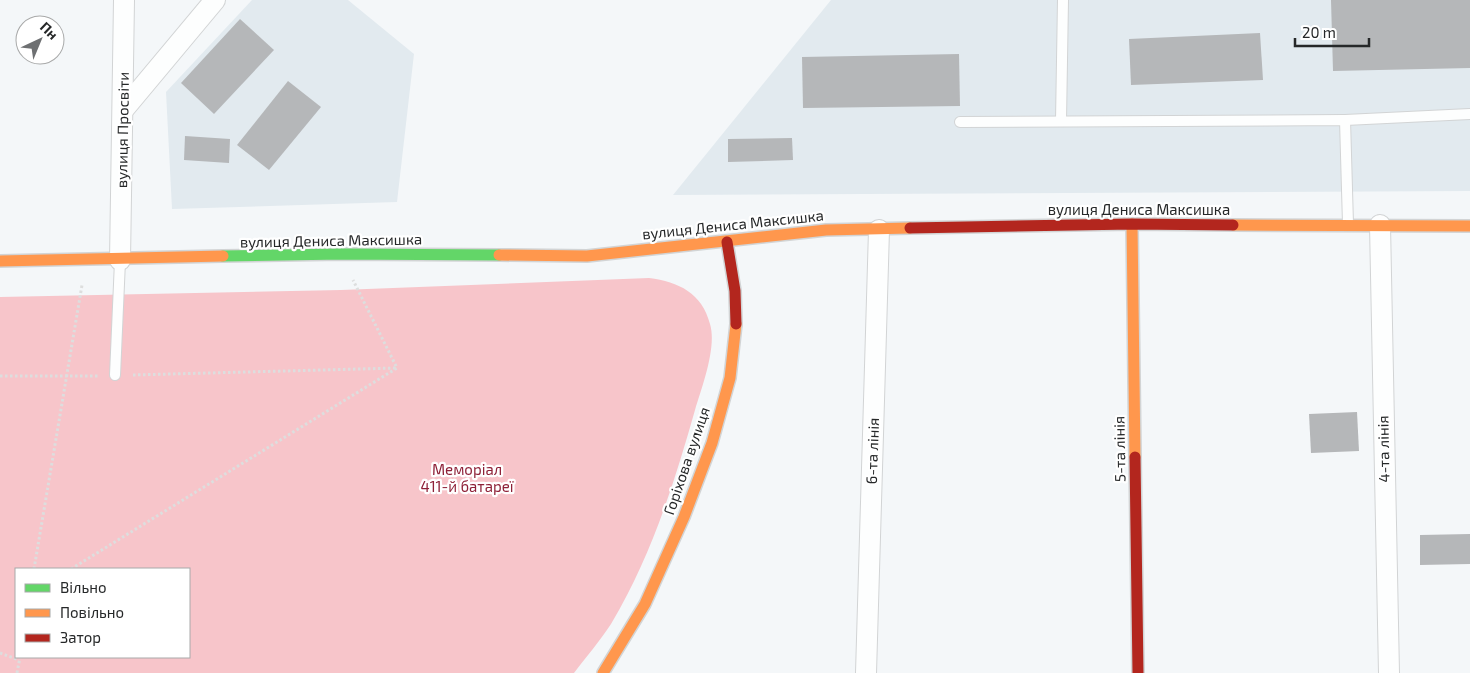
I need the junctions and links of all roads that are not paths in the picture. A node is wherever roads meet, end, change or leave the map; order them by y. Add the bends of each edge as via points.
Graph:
1 (124, 0) edge
2 (215, 0) edge
3 (1063, 0) edge
4 (124, 109) junction
5 (1470, 114) edge
6 (1345, 120) junction
7 (1061, 121) junction
8 (960, 122) dead end
9 (1132, 224) junction
10 (1348, 225) junction
11 (1380, 225) junction
12 (1470, 226) edge
13 (879, 230) junction
14 (727, 242) junction
15 (120, 260) junction
16 (0, 261) edge
17 (115, 375) road end
18 (603, 673) edge
19 (866, 673) edge
20 (1138, 673) edge
21 (1389, 673) edge

1 - 4 street, вулиця Просвіти
2 - 4 street
3 - 7 lane
4 - 15 street, вулиця Просвіти
5 - 6 lane
6 - 7 lane
6 - 10 lane
7 - 8 lane
9 - 10 street, вулиця Дениса Максишка
9 - 13 street, вулиця Дениса Максишка
9 - 20 street, 5-та лінія
10 - 11 street, вулиця Дениса Максишка
11 - 12 street, вулиця Дениса Максишка
11 - 21 street, 4-та лінія
13 - 14 street, вулиця Дениса Максишка via 826,230
13 - 19 street, 6-та лінія
14 - 15 street, вулиця Дениса Максишка via 587,256 341,254
14 - 18 street, Горіхова вулиця via 735,291 736,332 730,378 712,443 684,517 645,604
15 - 16 street, вулиця Дениса Максишка
15 - 17 lane

